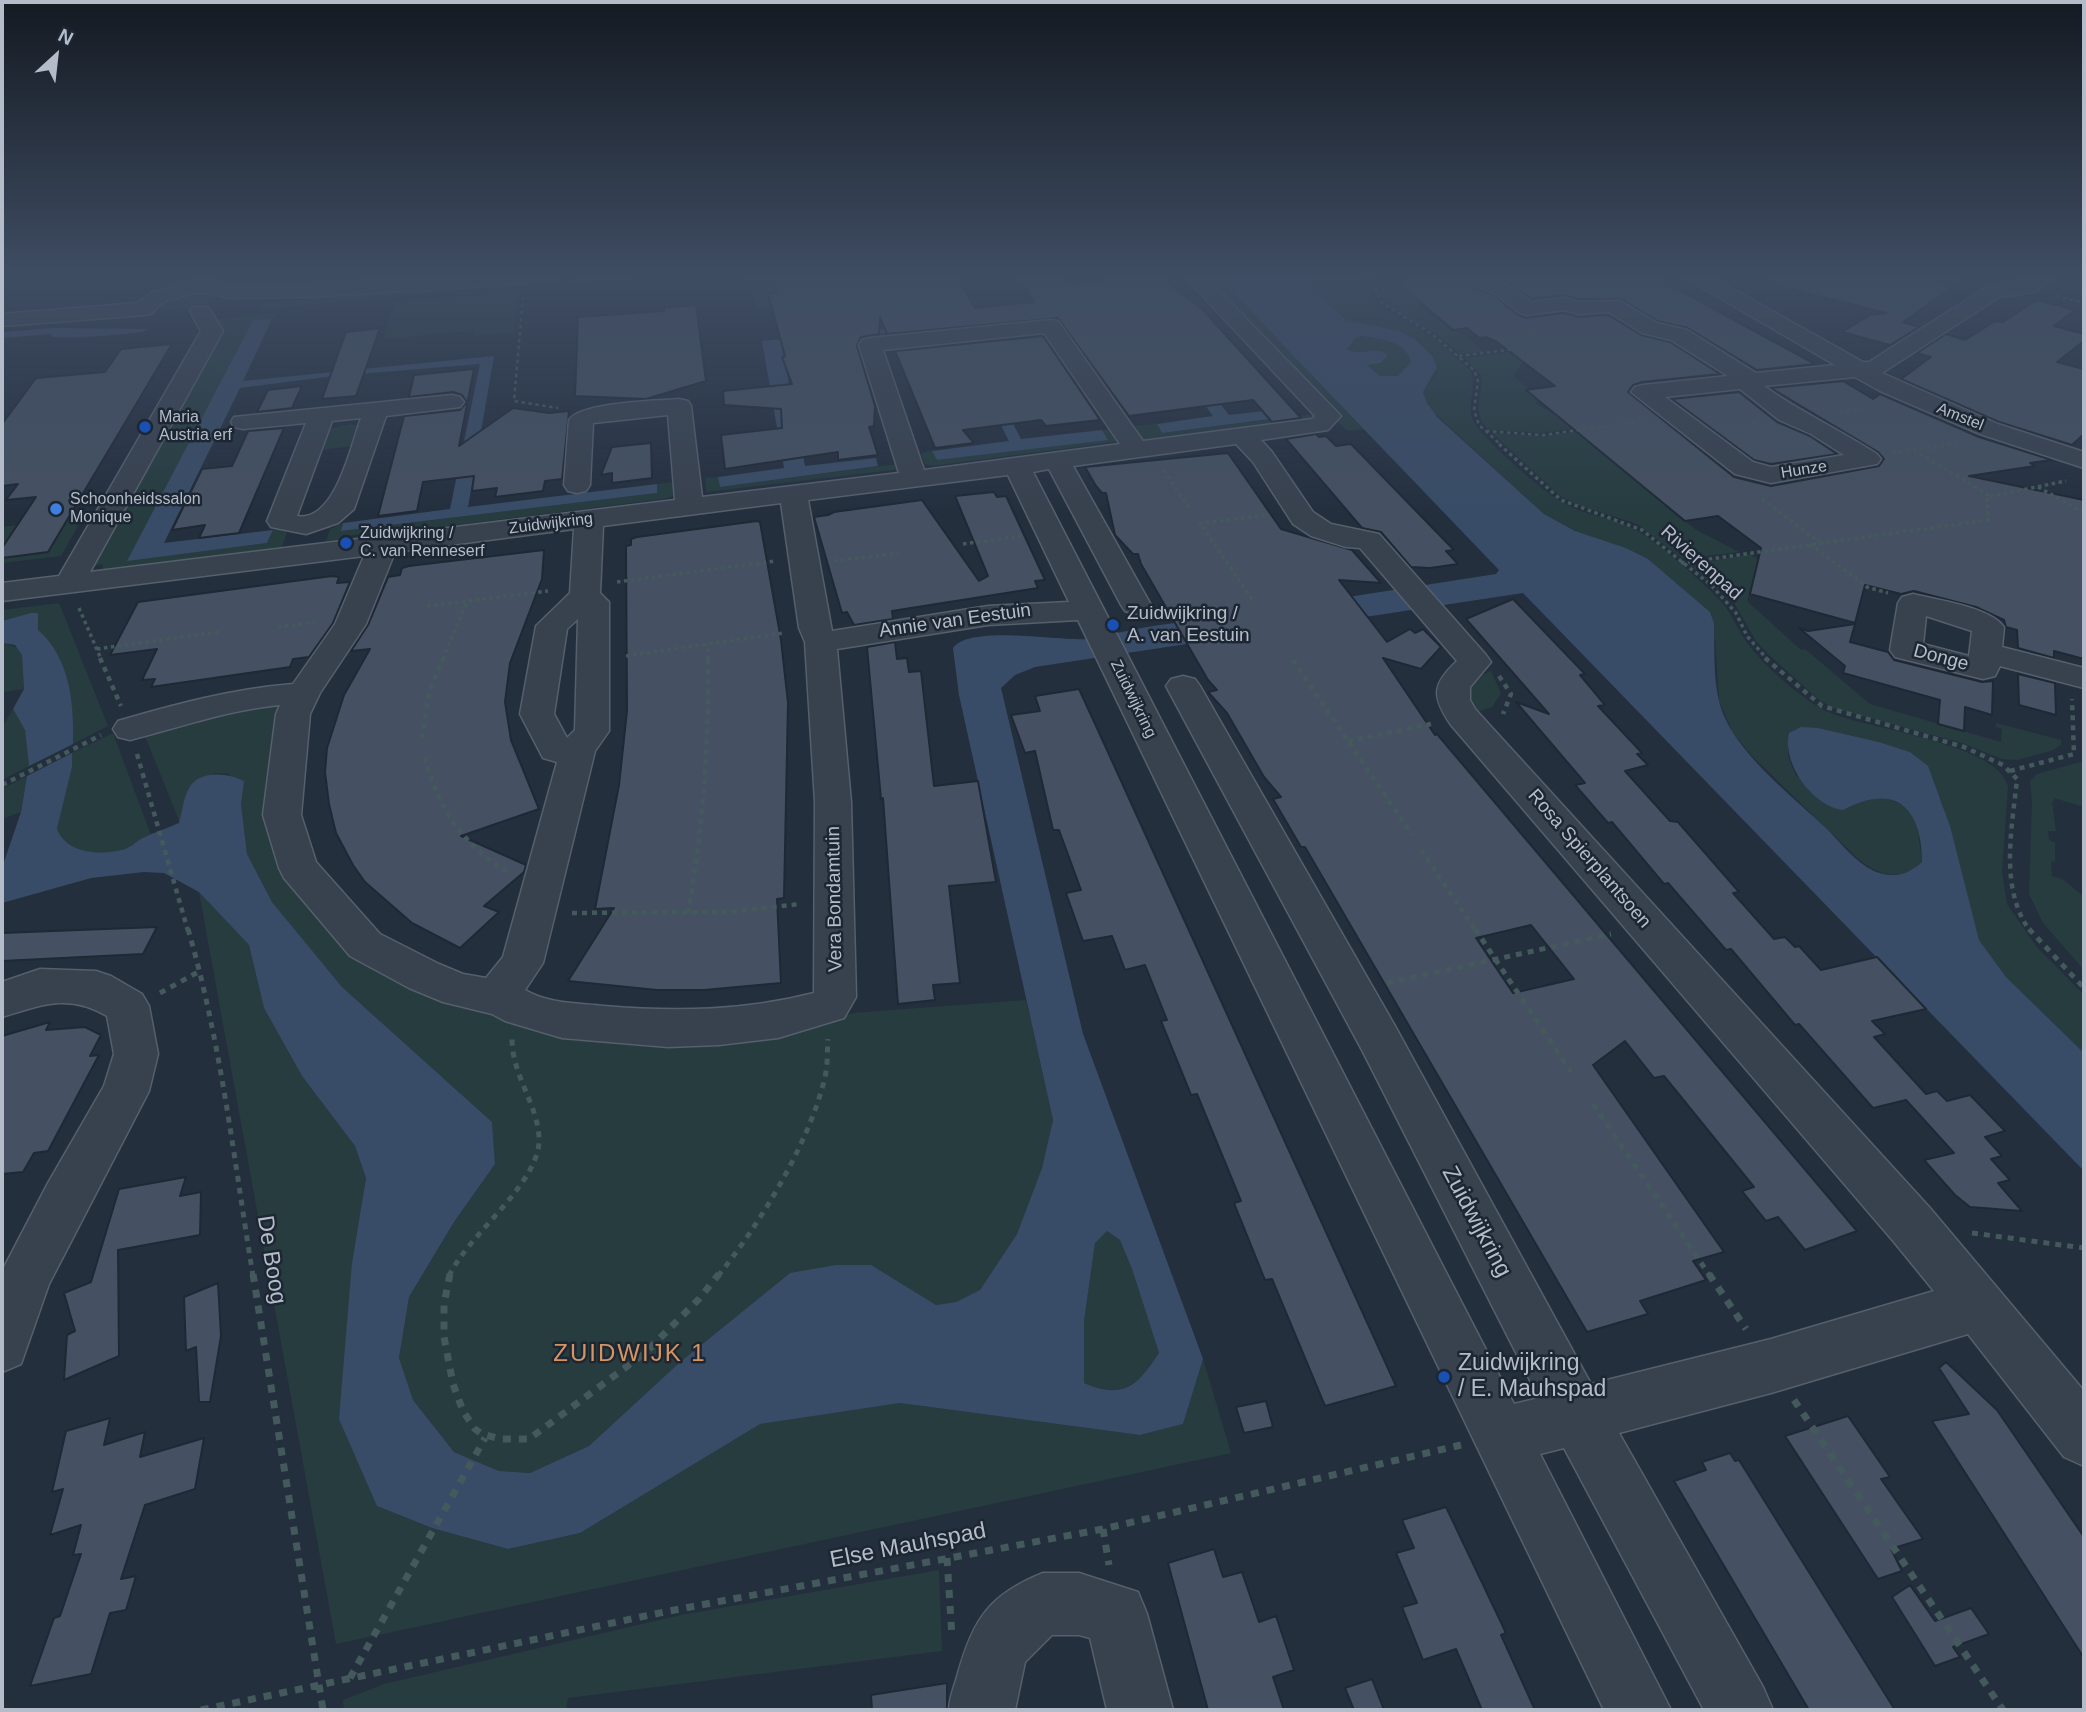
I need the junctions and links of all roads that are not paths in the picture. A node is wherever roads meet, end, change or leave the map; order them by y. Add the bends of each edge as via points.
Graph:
1 (198, 356) edge
2 (874, 356) edge
3 (1072, 356) edge
4 (1271, 356) edge
5 (1712, 356) edge
6 (1835, 356) edge
7 (1894, 356) edge
8 (1859, 370) junction
9 (1750, 380) junction
10 (452, 402) dead end
11 (376, 410) junction
12 (322, 414) junction
13 (243, 422) dead end
14 (1243, 436) junction
15 (607, 440) dead end
16 (581, 443) junction
17 (1142, 449) junction
18 (2084, 460) edge
19 (1057, 461) junction
20 (1017, 466) junction
21 (914, 479) junction
22 (577, 485) dead end
23 (793, 494) junction
24 (689, 507) junction
25 (589, 519) junction
26 (306, 526) junction
27 (383, 545) junction
28 (291, 557) junction
29 (69, 584) junction
30 (586, 589) junction
31 (2, 592) edge
32 (1136, 605) dead end
33 (818, 635) junction
34 (1102, 635) junction
35 (1985, 652) junction
36 (2078, 676) edge
37 (1183, 686) dead end
38 (303, 693) junction
39 (130, 729) dead end
40 (1210, 735) junction
41 (1156, 745) junction
42 (578, 750) junction
43 (2, 1000) edge
44 (508, 1003) junction
45 (1977, 1305) junction
46 (2, 1345) edge
47 (1579, 1418) junction
48 (1501, 1436) junction
49 (2084, 1437) edge
50 (982, 1710) edge
51 (1140, 1710) edge
52 (1638, 1710) edge
53 (1740, 1710) edge

1 - 29 street
2 - 21 street
3 - 17 street
4 - 14 street, Zuidwijkring via 1329,416 1319,425
5 - 9 street
6 - 8 street, Amstel
7 - 8 street, Hunze via 1875,368
8 - 9 street, Hunze
8 - 18 street, Amstel via 1962,419
9 - 9 street, Hunze via 1751,388 1788,415 1868,459 1770,475 1744,468 1643,392
10 - 11 street
11 - 12 street
11 - 26 street via 344,503 328,517
12 - 13 street
12 - 26 street via 281,521
14 - 17 street, Zuidwijkring
14 - 45 street, Rosa Spierplantsoen via 1263,457 1298,512 1321,530 1369,540 1432,610 1475,662 1453,685 1452,696 1463,717 1912,1225
15 - 16 street
16 - 22 street
16 - 24 street via 581,420 588,416 679,407 669,434
17 - 19 street, Zuidwijkring
19 - 20 street, Zuidwijkring
19 - 32 street
20 - 21 street, Zuidwijkring
20 - 34 street, Zuidwijkring
21 - 23 street, Zuidwijkring
23 - 24 street, Zuidwijkring
23 - 33 street, Vera Bondamtuin
24 - 25 street, Zuidwijkring
25 - 27 street, Zuidwijkring
25 - 30 street
26 - 28 street
27 - 28 street, Zuidwijkring
27 - 38 street via 351,624
28 - 29 street, Zuidwijkring
29 - 31 street, Zuidwijkring
30 - 42 street via 594,602 592,731
30 - 42 street via 552,626 537,714 555,750
33 - 34 street, Annie van Eestuin via 1037,610
33 - 44 street, Vera Bondamtuin via 833,802 837,984 829,1006 778,1020 668,1029 562,1020
34 - 41 street, Zuidwijkring
35 - 35 street, Donge via 1988,627 1913,603 1906,650 1983,668
35 - 36 street, Donge
37 - 40 street, Zuidwijkring
38 - 39 street via 202,707
38 - 44 street via 293,714 282,815 298,868 365,945 447,985
40 - 41 street, Zuidwijkring
40 - 47 street, Zuidwijkring via 1352,990
41 - 48 street, Zuidwijkring
42 - 44 street
43 - 46 street via 40,986 96,988 127,1006 136,1054 125,1091 26,1277
45 - 47 street
45 - 49 street, Rosa Spierplantsoen via 2036,1371
47 - 48 street
47 - 53 street, Zuidwijkring
48 - 52 street, Zuidwijkring
50 - 51 street via 998,1645 1020,1620 1043,1604 1079,1604 1116,1615

